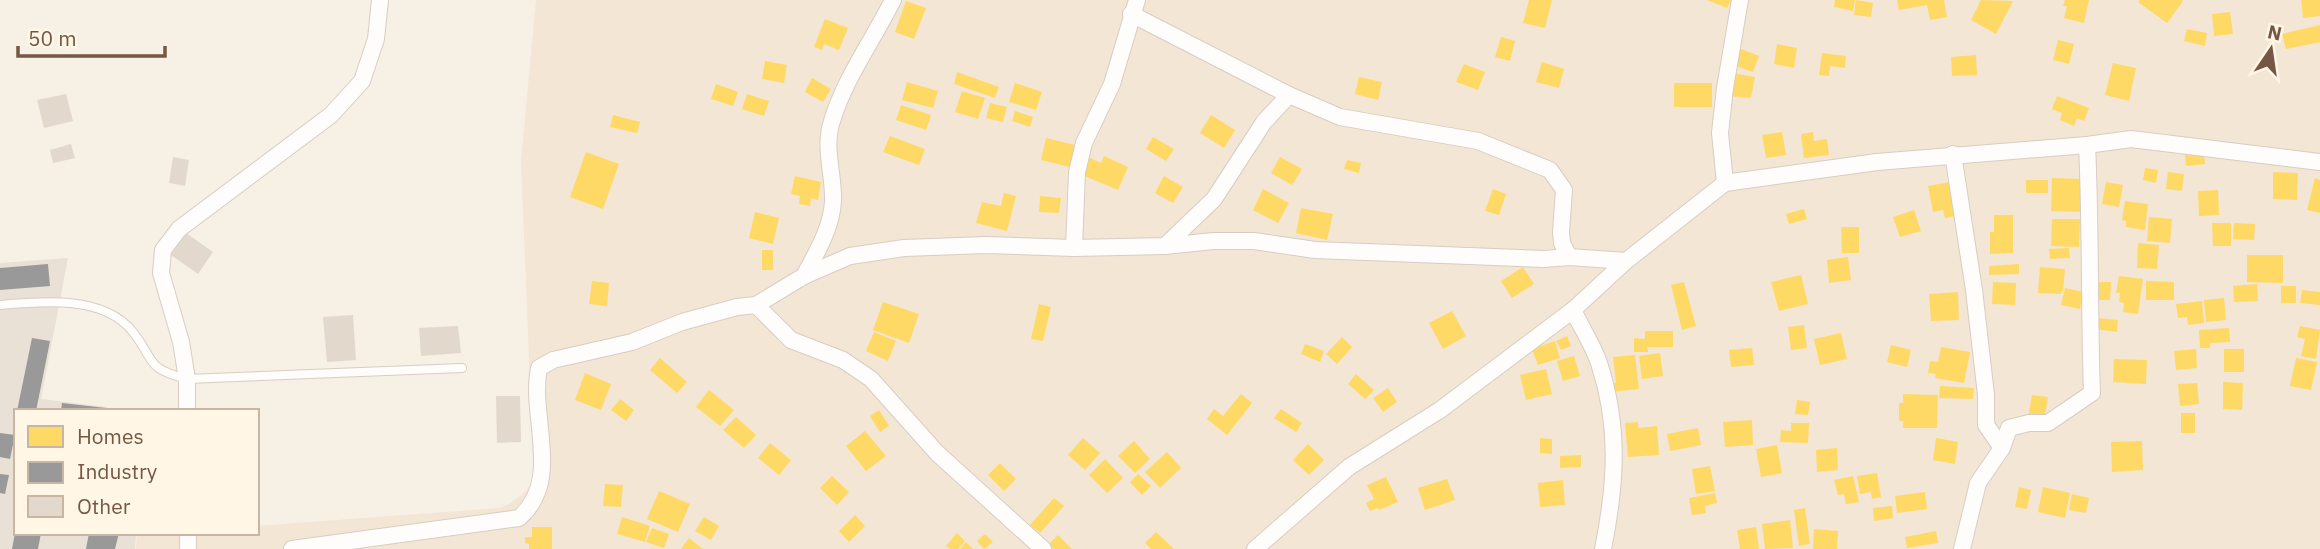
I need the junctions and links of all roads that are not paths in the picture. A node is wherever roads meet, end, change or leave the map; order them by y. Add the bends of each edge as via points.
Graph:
1 (380, 0) edge
2 (892, 0) edge
3 (1740, 0) edge
4 (1134, 7) edge
5 (1289, 96) junction
6 (2087, 145) junction
7 (1953, 154) junction
8 (2320, 162) edge
9 (1726, 183) junction
10 (1165, 246) junction
11 (1074, 248) junction
12 (1569, 257) junction
13 (1626, 261) junction
14 (804, 276) junction
15 (756, 304) junction
16 (0, 305) edge
17 (1573, 310) junction
18 (462, 368) dead end
19 (187, 379) junction
20 (187, 409) edge
21 (2002, 447) junction
22 (292, 549) edge
23 (1043, 549) edge
24 (1255, 549) edge
25 (1602, 549) edge
26 (1962, 549) edge

1 - 19 street via 376,39 362,81 331,115 179,229 163,250 162,273
2 - 14 street via 832,121 828,141 833,202 826,231
3 - 9 street via 1720,133
4 - 5 street
4 - 11 street via 1112,84 1094,117 1077,172
5 - 10 street via 1264,122 1214,198
5 - 12 street via 1340,117 1478,141 1550,170 1564,190 1561,232
6 - 7 street
6 - 8 street via 2131,139
6 - 21 street via 2092,393 2048,423 2009,428
7 - 9 street
7 - 21 street via 1974,290 1986,425
9 - 13 street
10 - 11 street
10 - 12 street via 1254,241 1371,254
11 - 14 street via 904,248 850,256
12 - 13 street
13 - 17 street
14 - 15 street
15 - 22 street via 682,322 632,342 553,360 539,368 542,471 539,492 519,518
15 - 23 street via 791,340 843,360 871,379 937,453
16 - 19 lane via 69,302 116,317 133,331 152,364
17 - 24 street via 1440,410 1349,467
17 - 25 street via 1598,361 1615,442 1612,500
18 - 19 lane
19 - 20 street
21 - 26 street via 1978,483

